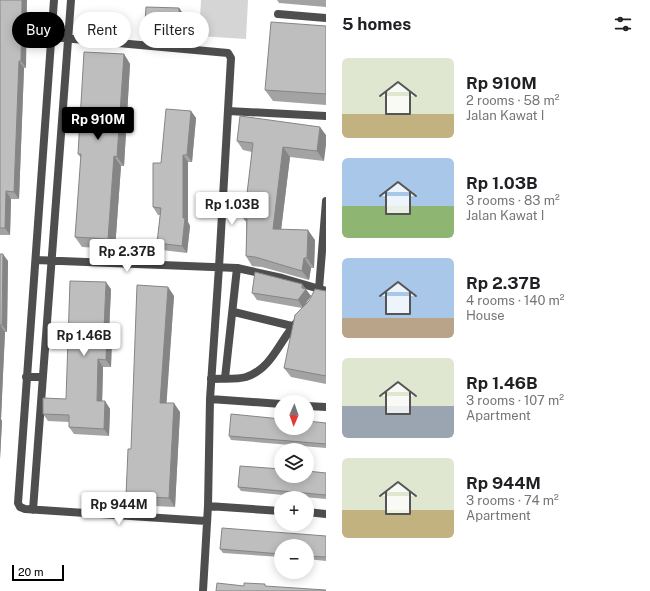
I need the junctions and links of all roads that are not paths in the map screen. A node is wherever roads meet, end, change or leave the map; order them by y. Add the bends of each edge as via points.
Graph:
1 (54, 0) edge
2 (71, 0) edge
3 (53, 12) edge
4 (278, 14) dead end
5 (326, 18) edge
6 (67, 39) junction
7 (51, 48) edge
8 (228, 111) junction
9 (326, 116) edge
10 (326, 201) edge
11 (36, 260) junction
12 (51, 260) junction
13 (220, 267) junction
14 (237, 268) junction
15 (323, 290) edge
16 (316, 299) edge
17 (309, 310) edge
18 (234, 312) junction
19 (292, 326) junction
20 (26, 377) junction
21 (42, 377) junction
22 (225, 378) junction
23 (211, 379) junction
24 (210, 399) junction
25 (274, 404) edge
26 (314, 406) edge
27 (326, 407) edge
28 (208, 506) junction
29 (33, 510) junction
30 (274, 511) edge
31 (314, 513) edge
32 (326, 514) edge
33 (206, 521) junction
34 (203, 591) edge

1 - 3 street
2 - 6 street
4 - 5 street
6 - 8 street via 228,53 232,63
6 - 12 street
7 - 11 street
8 - 9 street
8 - 13 street
10 - 15 street
11 - 12 street
11 - 20 street
12 - 13 street
12 - 21 street
13 - 14 street
13 - 23 street
14 - 15 street
14 - 18 street
15 - 16 street
17 - 19 street
18 - 19 street
18 - 22 street
19 - 22 street via 270,361 259,371 244,377
20 - 21 street
20 - 29 street via 18,503 20,507
21 - 29 street
22 - 23 street
23 - 24 street
24 - 25 street
24 - 28 street
26 - 27 street
28 - 30 street
28 - 33 street
29 - 33 street
31 - 32 street
33 - 34 street

